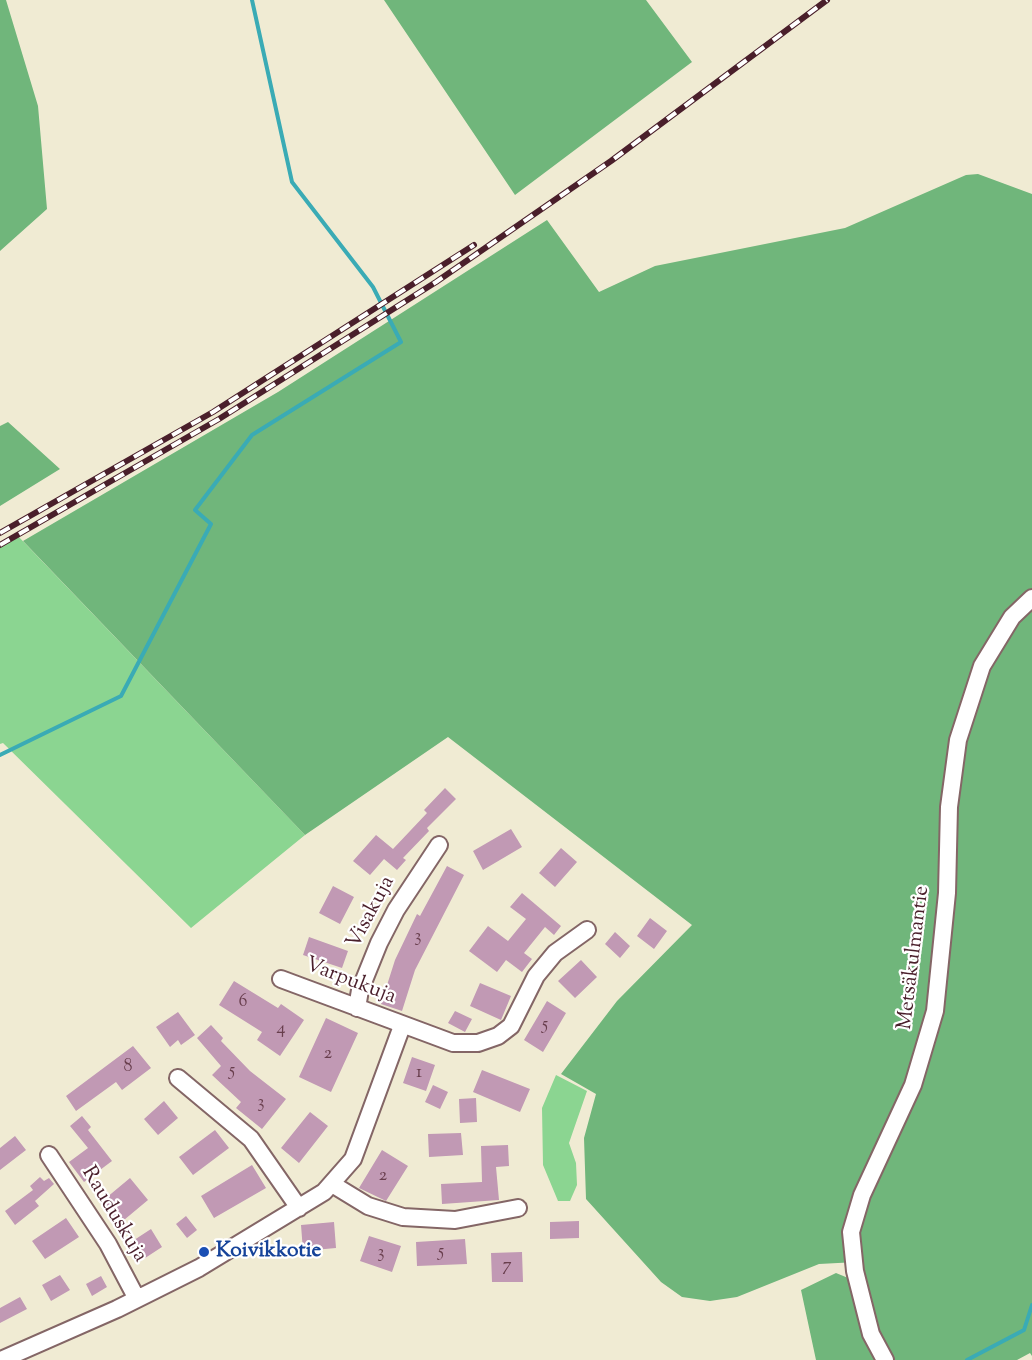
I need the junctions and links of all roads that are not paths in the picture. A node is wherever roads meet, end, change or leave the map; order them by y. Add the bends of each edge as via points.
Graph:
1 (1032, 598) edge
2 (439, 845) dead end
3 (587, 930) dead end
4 (281, 979) dead end
5 (357, 1008) junction
6 (402, 1026) junction
7 (178, 1078) dead end
8 (49, 1155) dead end
9 (332, 1184) junction
10 (300, 1208) junction
11 (518, 1208) dead end
12 (137, 1299) junction
13 (1, 1360) edge
14 (885, 1360) edge

1 - 14 street, Metsäkulmantie via 1012,617 982,666 958,740 949,807 947,893 935,1011 913,1084 862,1195 851,1232 855,1271 867,1319
2 - 5 street, Visakuja via 391,918 360,990
3 - 6 street, Varpukuja via 555,952 536,976 511,1026 498,1036 478,1043 453,1043
4 - 5 street, Varpukuja
5 - 6 street, Varpukuja
6 - 9 street via 361,1141 353,1159
7 - 10 street via 251,1139
8 - 12 street, Rauduskuja via 108,1245
9 - 10 street
9 - 11 street via 359,1202 403,1217 455,1220
10 - 12 street via 199,1268
12 - 13 street

